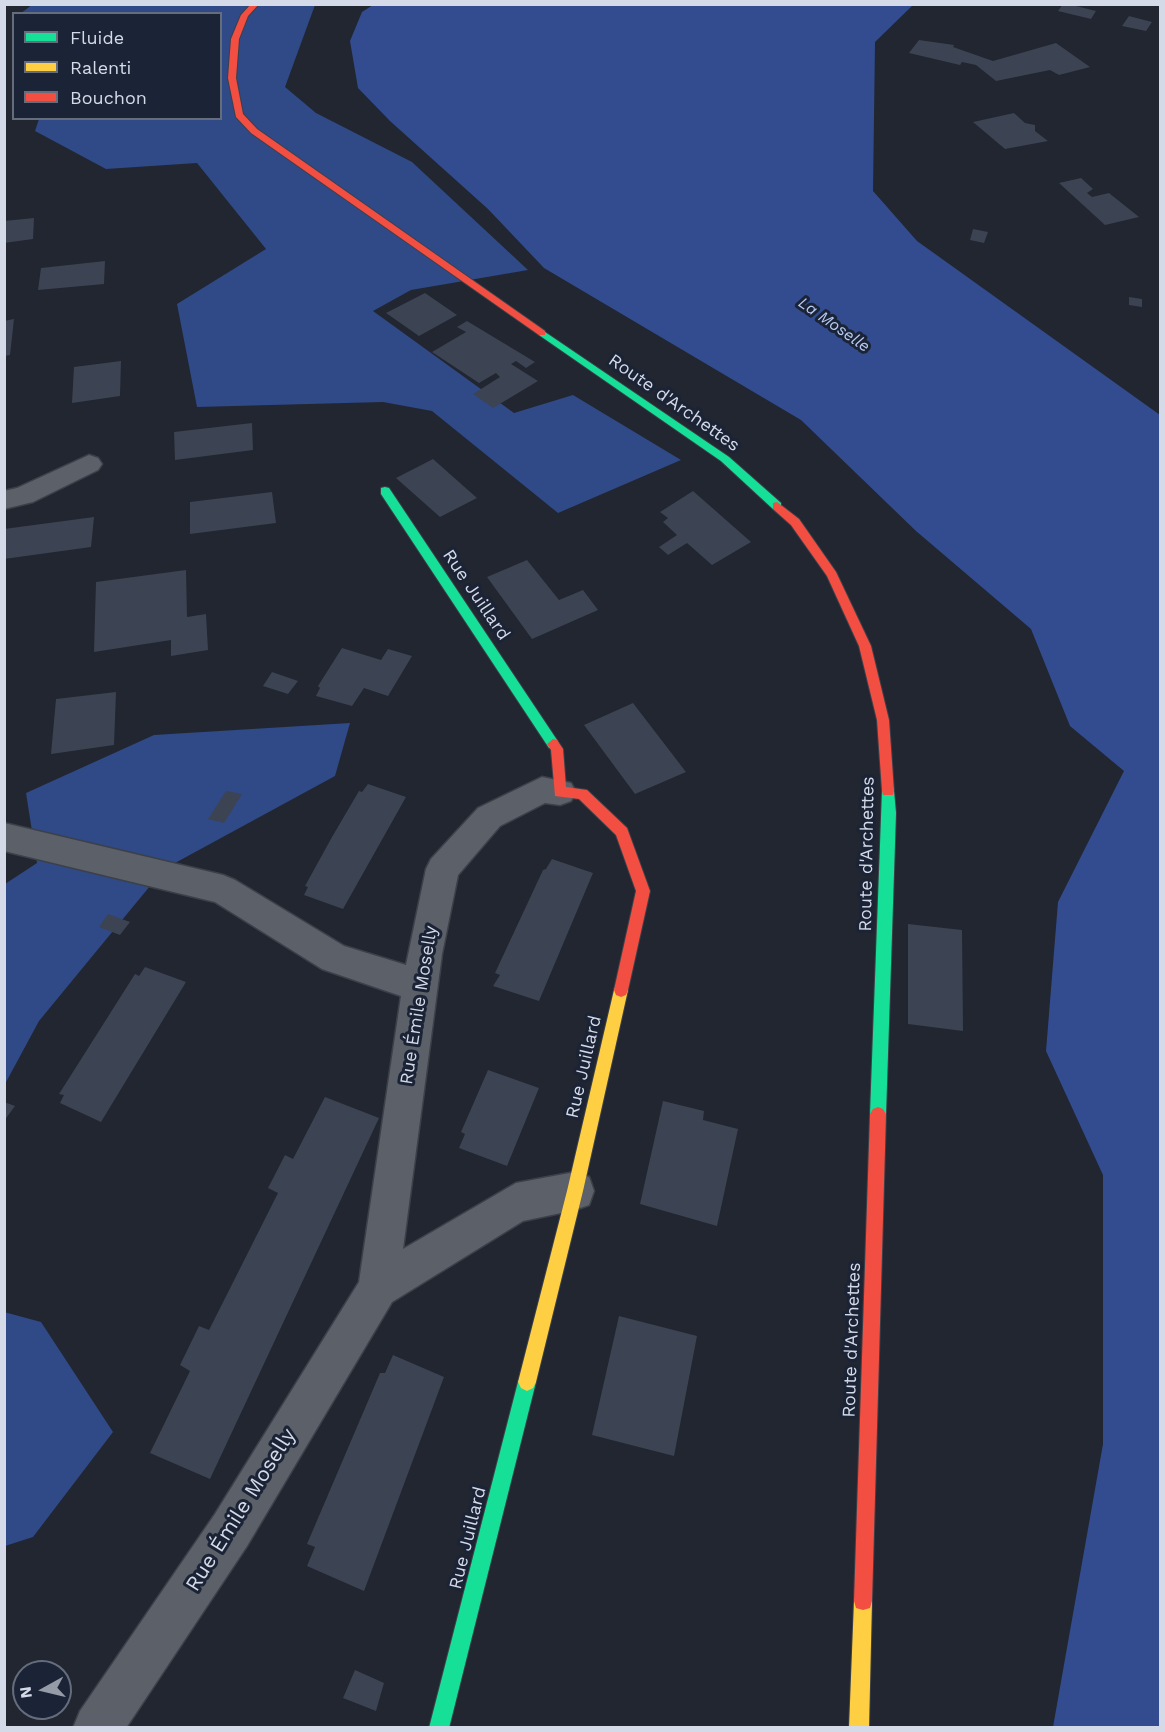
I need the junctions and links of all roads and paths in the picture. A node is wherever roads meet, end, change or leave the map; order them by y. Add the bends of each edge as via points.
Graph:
1 (256, 4) edge
2 (89, 464) dead end
3 (386, 491) dead end
4 (4, 500) edge
5 (560, 792) junction
6 (4, 837) edge
7 (421, 986) junction
8 (575, 1191) junction
9 (378, 1288) junction
10 (97, 1728) edge
11 (439, 1728) edge
12 (859, 1728) edge

1 - 12 street, Route d'Archettes via 245,15 236,39 232,78 239,115 254,131 725,459 795,522 832,575 865,646 883,720 889,813
2 - 4 street via 24,496
3 - 5 street, Rue Juillard via 556,749
5 - 7 street, Rue Émile Moselly via 542,790 489,817 443,869
5 - 8 street, Rue Juillard via 582,794 622,832 643,891
6 - 7 street via 223,890 334,958
7 - 9 street, Rue Émile Moselly
8 - 9 street, Rue Émile Moselly via 516,1203
8 - 11 street, Rue Juillard
9 - 10 street, Rue Émile Moselly via 231,1530

